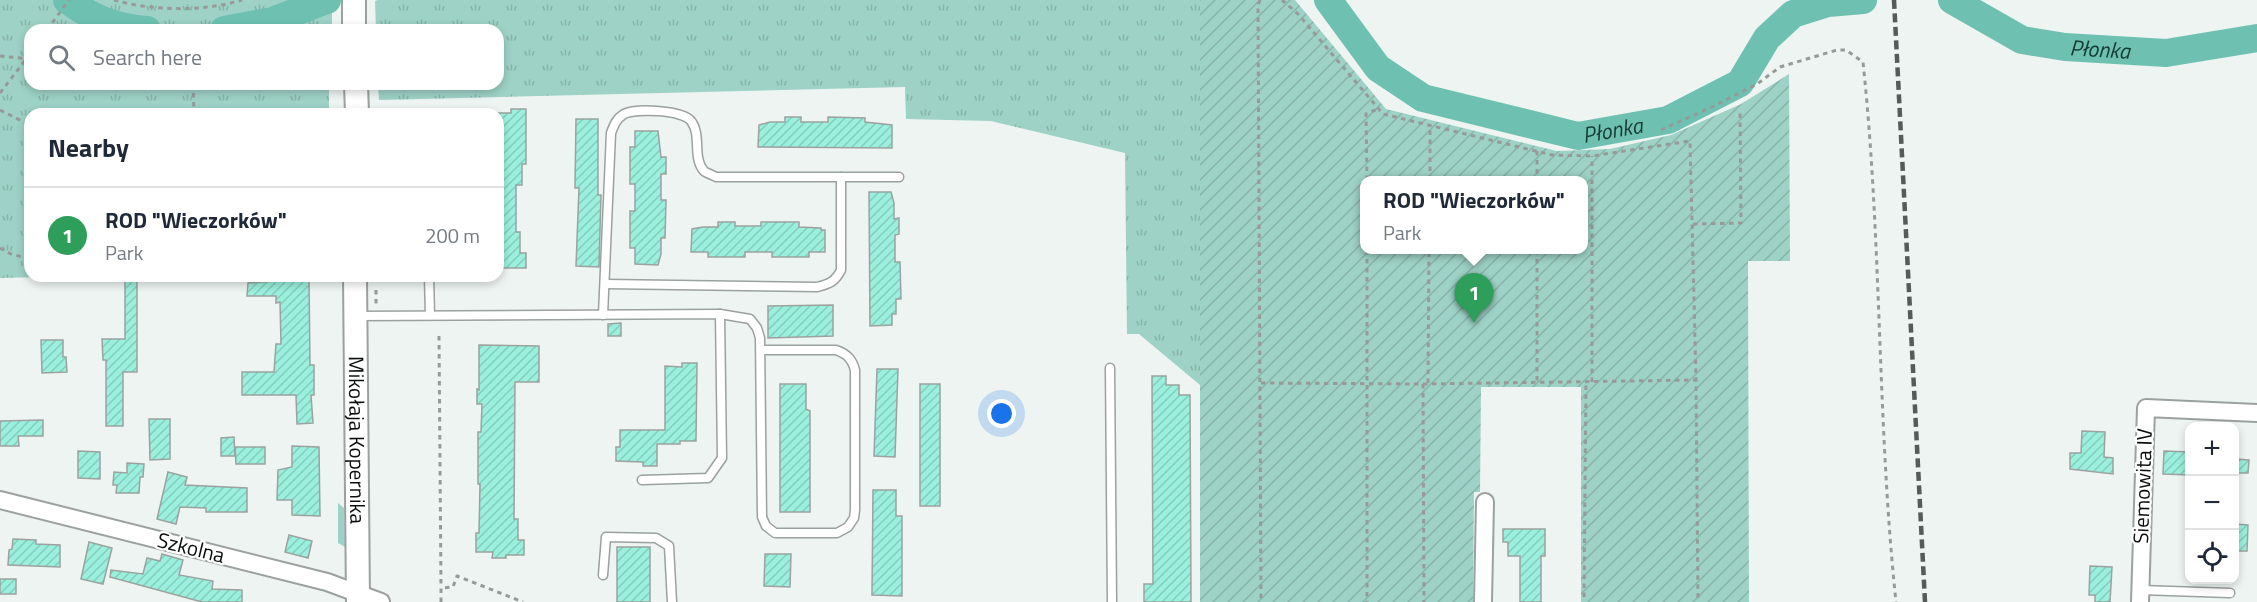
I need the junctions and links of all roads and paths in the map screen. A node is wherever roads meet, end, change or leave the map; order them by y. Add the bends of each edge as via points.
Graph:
1 (69, 0) edge
2 (114, 0) edge
3 (242, 0) edge
4 (354, 0) edge
5 (1260, 0) edge
6 (1282, 0) edge
7 (52, 24) edge
8 (354, 24) edge
9 (0, 56) edge
10 (24, 59) edge
11 (24, 64) edge
12 (193, 90) edge
13 (356, 90) edge
14 (0, 93) edge
15 (194, 108) edge
16 (357, 108) edge
17 (1378, 108) junction
18 (1740, 109) dead end
19 (0, 110) edge
20 (24, 122) edge
21 (1430, 125) junction
22 (1661, 130) dead end
23 (1537, 151) junction
24 (1592, 156) junction
25 (1366, 176) edge
26 (1430, 176) edge
27 (1537, 176) edge
28 (841, 177) junction
29 (899, 177) dead end
30 (1693, 224) junction
31 (0, 248) edge
32 (1367, 254) edge
33 (1429, 254) edge
34 (1537, 254) edge
35 (24, 257) edge
36 (355, 282) edge
37 (429, 282) edge
38 (605, 284) junction
39 (720, 314) junction
40 (430, 315) junction
41 (603, 315) junction
42 (354, 316) junction
43 (439, 336) dead end
44 (760, 350) junction
45 (1110, 369) dead end
46 (1696, 380) junction
47 (1586, 381) junction
48 (1367, 382) junction
49 (1537, 382) junction
50 (1592, 382) junction
51 (1261, 383) junction
52 (1428, 383) junction
53 (1423, 384) junction
54 (2257, 412) edge
55 (642, 480) dead end
56 (0, 500) edge
57 (1485, 502) dead end
58 (603, 575) dead end
59 (441, 588) junction
60 (2229, 593) dead end
61 (2140, 596) edge
62 (1584, 597) dead end
63 (358, 598) edge
64 (381, 602) edge
65 (441, 602) edge
66 (523, 602) edge
67 (672, 602) edge
68 (1112, 602) edge
69 (1261, 602) edge
70 (1367, 602) edge
71 (1424, 602) edge
72 (1483, 602) edge
73 (1698, 602) edge
74 (1896, 602) edge

1 - 7 path
2 - 3 path via 186,7
4 - 8 street
5 - 51 path
6 - 17 path
9 - 10 path
11 - 14 path
12 - 15 path
13 - 16 street
17 - 21 path via 1383,114
17 - 25 path via 1366,114
18 - 30 path via 1741,223
19 - 20 path
21 - 23 path
21 - 26 path
22 - 74 path via 1757,84 1780,67 1836,50 1846,50 1863,62 1889,538
23 - 24 path
23 - 27 path
24 - 30 path via 1690,141
24 - 50 path
28 - 29 lane
28 - 38 lane via 841,270 830,284
28 - 38 lane via 716,177 704,171 699,162 697,131 686,116 675,112 625,113 611,133
30 - 46 path
31 - 35 path
32 - 48 path
33 - 52 path
34 - 49 path
36 - 42 street, Mikołaja Kopernika
37 - 40 lane
38 - 41 lane
39 - 41 lane
39 - 44 lane via 750,319 757,328
39 - 55 lane via 722,458 708,478
40 - 41 lane
40 - 42 lane
42 - 63 street, Mikołaja Kopernika
43 - 59 path
44 - 44 lane via 762,517 775,533 837,533 848,527 855,510 852,361 836,350
45 - 68 lane
46 - 50 path
46 - 73 path
47 - 49 path
47 - 50 path
47 - 62 path
48 - 51 path
48 - 53 path
48 - 70 path
49 - 52 path
51 - 69 path
52 - 53 path
53 - 71 path
54 - 61 street, Siemowita IV via 2146,408
56 - 63 street, Szkolna via 327,582
57 - 72 street
58 - 67 lane via 606,537 656,538 669,546
59 - 65 path
59 - 66 path via 453,587 458,576
60 - 61 lane
63 - 64 street, Szkolna

